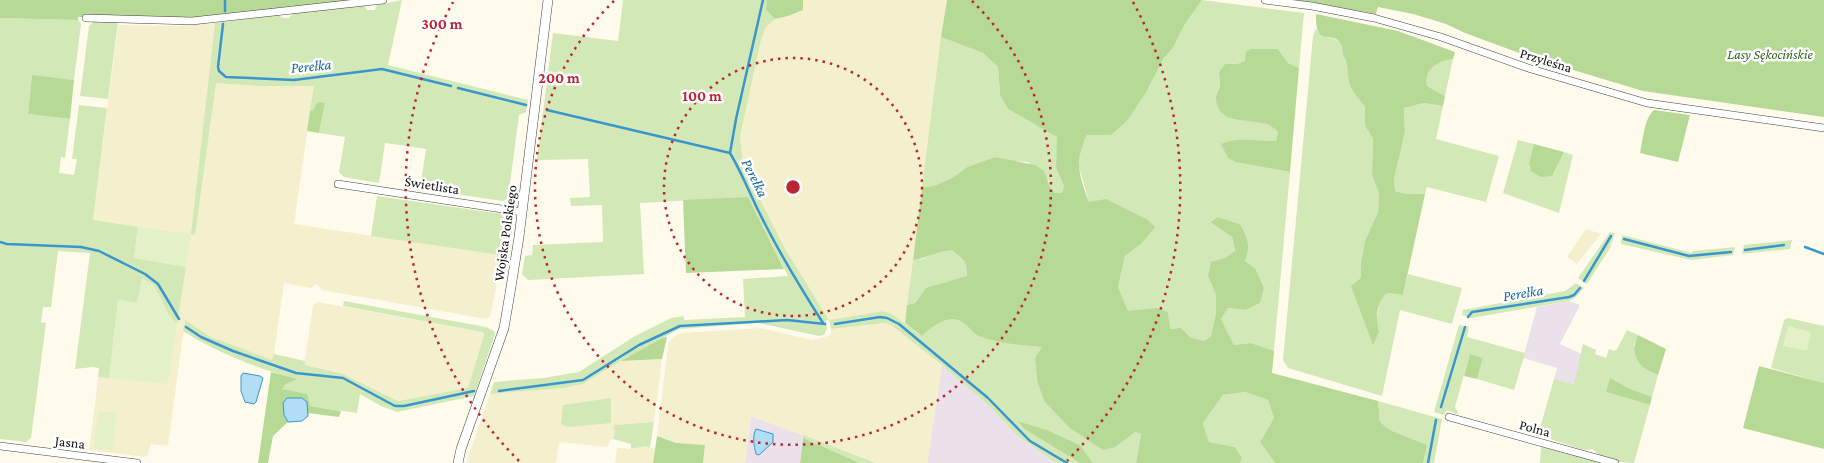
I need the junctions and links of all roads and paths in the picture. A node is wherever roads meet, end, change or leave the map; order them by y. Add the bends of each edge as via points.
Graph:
1 (383, 0) edge
2 (548, 0) edge
3 (1265, 0) edge
4 (86, 18) dead end
5 (1824, 128) edge
6 (338, 184) dead end
7 (522, 212) junction
8 (1449, 417) dead end
9 (0, 446) edge
10 (137, 463) edge
11 (458, 463) edge
12 (1615, 463) edge

1 - 4 street via 192,21
2 - 7 street, Wojska Polskiego
3 - 5 street, Przyleśna via 1374,18 1441,37 1532,70 1648,103
6 - 7 street, Świetlista
7 - 11 street, Wojska Polskiego via 504,328
8 - 12 street, Polna
9 - 10 street, Jasna

